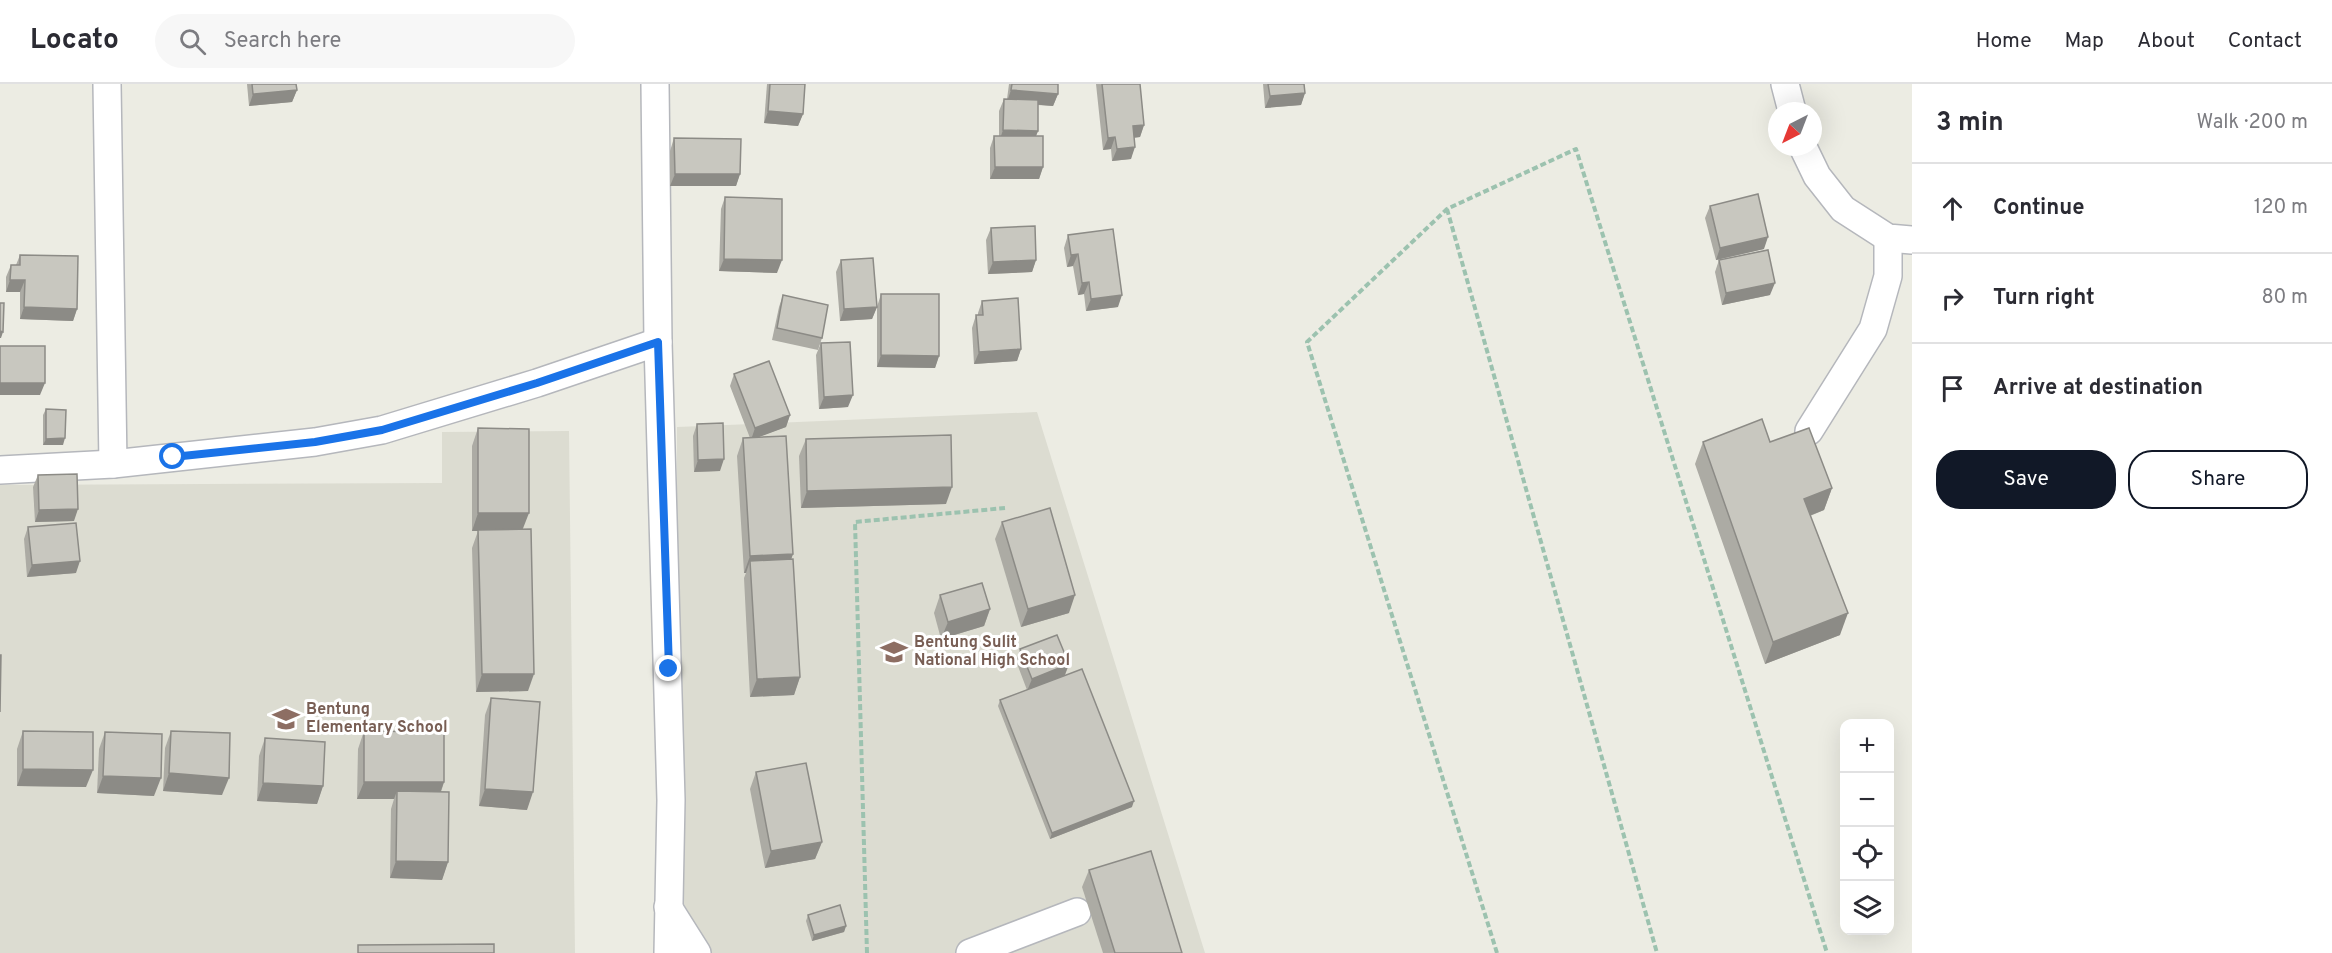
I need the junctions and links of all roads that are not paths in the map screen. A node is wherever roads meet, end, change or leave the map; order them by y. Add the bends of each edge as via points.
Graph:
1 (107, 84) edge
2 (655, 84) edge
3 (1785, 84) edge
4 (1790, 102) edge
5 (1807, 156) edge
6 (1900, 239) edge
7 (658, 342) junction
8 (1809, 431) edge
9 (112, 464) junction
10 (0, 470) edge
11 (668, 907) junction
12 (1077, 912) dead end
13 (668, 953) edge
14 (697, 953) edge
15 (970, 953) edge

1 - 9 street
2 - 7 street
3 - 4 street
5 - 6 street via 1817,176 1843,209
6 - 8 street via 1873,329
7 - 9 street via 382,430 315,442
7 - 11 street via 669,669
9 - 10 street
11 - 13 street
11 - 14 street
12 - 15 street

